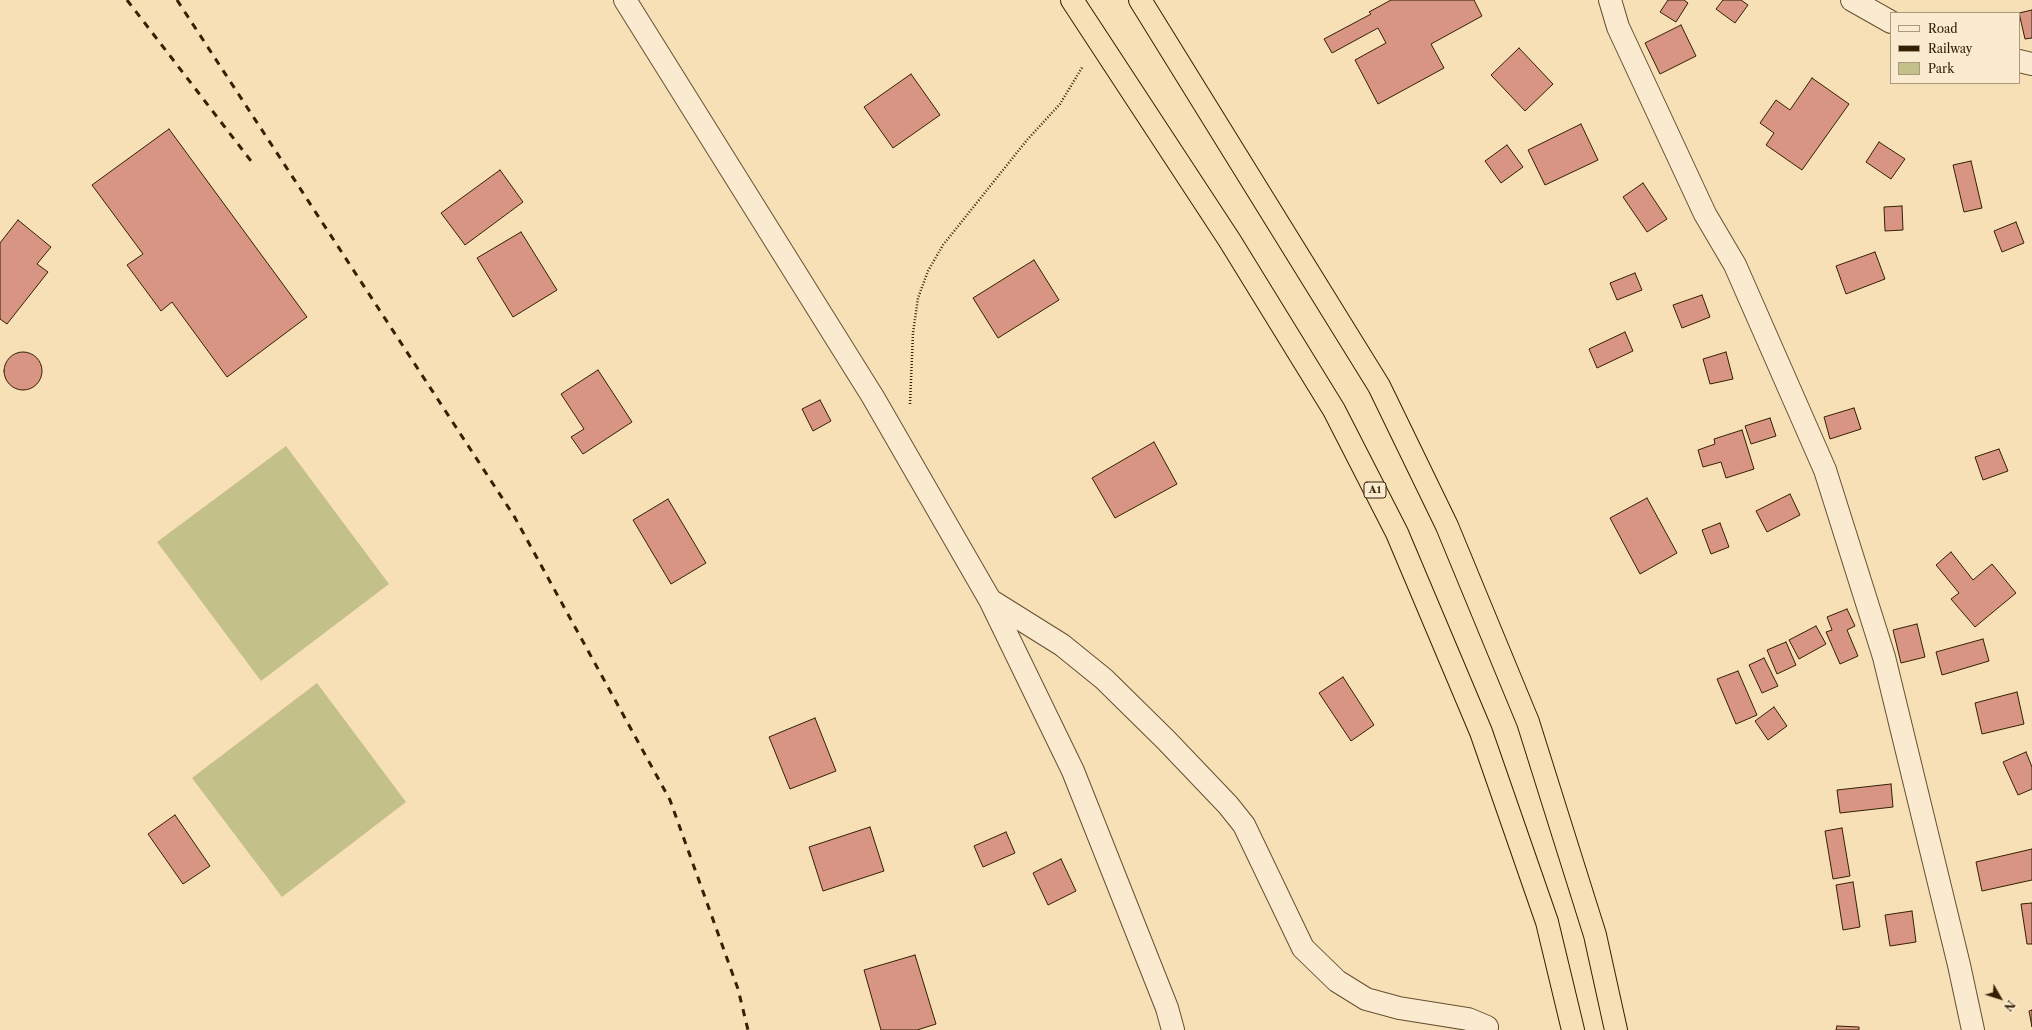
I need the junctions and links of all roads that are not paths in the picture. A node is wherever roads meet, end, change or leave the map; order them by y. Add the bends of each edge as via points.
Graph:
1 (625, 0) edge
2 (1072, 0) edge
3 (1140, 0) edge
4 (1610, 0) edge
5 (1852, 0) edge
6 (1890, 21) edge
7 (2020, 61) edge
8 (2032, 64) edge
9 (990, 600) junction
10 (1487, 1027) dead end
11 (1174, 1030) edge
12 (1574, 1030) edge
13 (1616, 1030) edge
14 (1973, 1030) edge

1 - 9 street via 874,397
2 - 12 highway, A1 via 1230,241 1329,403 1397,533 1481,732 1547,922
3 - 13 highway via 1379,386 1447,526 1528,722 1595,935
4 - 14 street via 1618,27 1705,214 1735,265 1825,470 1884,657
5 - 6 street
7 - 8 street
9 - 10 street via 1062,645 1104,679 1228,805 1244,825 1303,948 1337,981 1366,999 1399,1008 1468,1019
9 - 11 street via 1073,772

